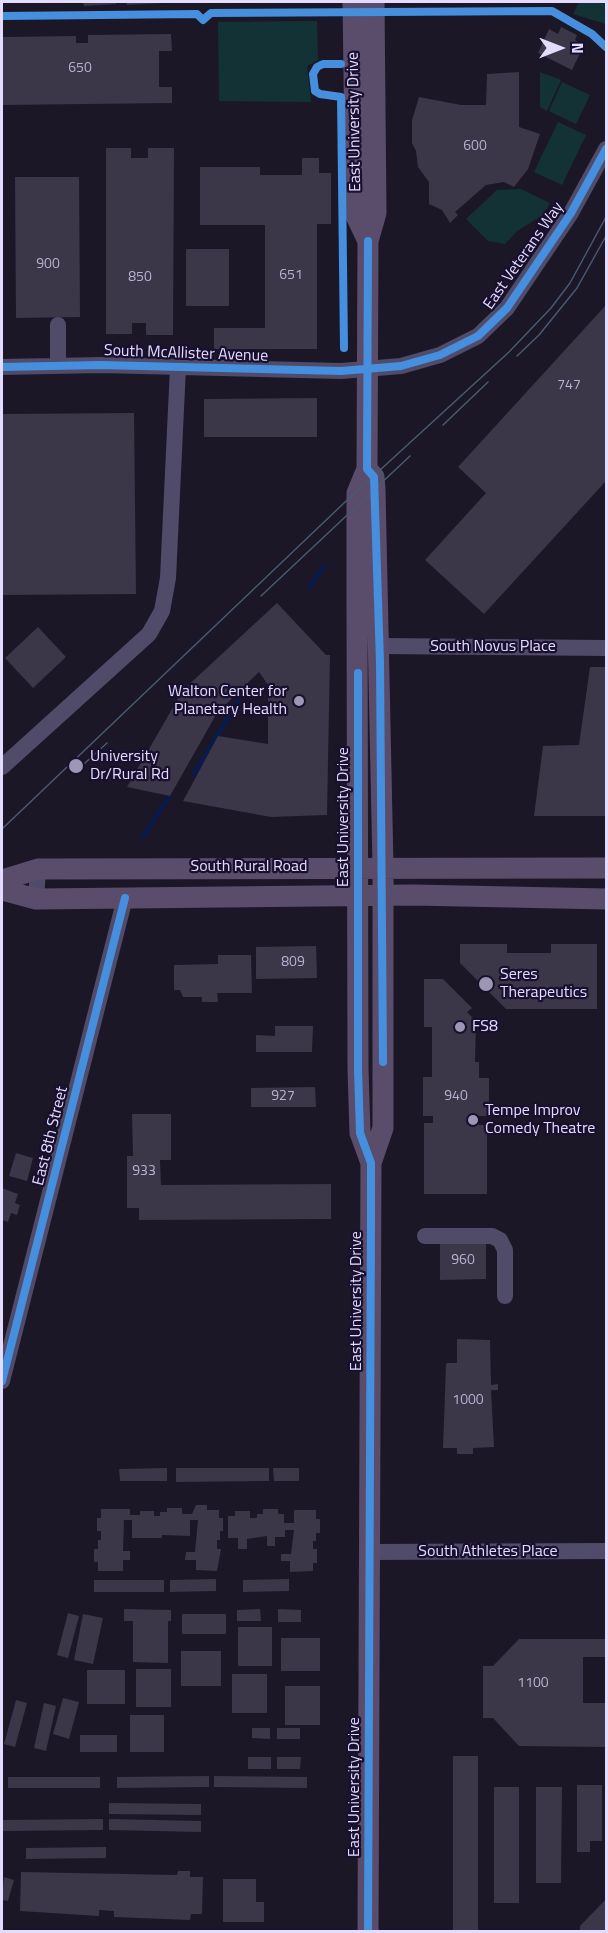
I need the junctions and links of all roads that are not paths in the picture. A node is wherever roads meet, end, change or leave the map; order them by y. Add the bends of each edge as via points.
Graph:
1 (353, 2) edge
2 (374, 2) edge
3 (606, 149) edge
4 (368, 241) junction
5 (58, 325) dead end
6 (58, 365) junction
7 (2, 367) edge
8 (178, 367) junction
9 (369, 369) junction
10 (367, 469) junction
11 (380, 646) junction
12 (606, 648) edge
13 (2, 767) edge
14 (357, 867) junction
15 (383, 867) junction
16 (606, 868) edge
17 (38, 869) junction
18 (2, 880) edge
19 (2, 890) edge
20 (357, 895) junction
21 (383, 895) junction
22 (125, 898) junction
23 (36, 899) junction
24 (559, 899) junction
25 (606, 899) edge
26 (606, 909) edge
27 (370, 1163) junction
28 (425, 1236) dead end
29 (505, 1296) dead end
30 (2, 1381) edge
31 (606, 1551) edge
32 (370, 1552) junction
33 (368, 1932) edge

1 - 4 main road, East University Drive via 356,216
2 - 4 main road, East University Drive via 376,213
3 - 9 street, East Veterans Way via 559,233 492,324 440,356
4 - 9 main road, East University Drive
5 - 6 street
6 - 7 street, South McAllister Avenue
6 - 8 street, South McAllister Avenue
8 - 9 street, South McAllister Avenue
8 - 13 street via 168,578 157,624
9 - 10 main road, East University Drive
10 - 11 main road, East University Drive via 374,477
10 - 14 main road, East University Drive via 357,493
11 - 12 street, South Novus Place
11 - 15 main road, East University Drive
14 - 15 main road, South Rural Road
14 - 17 main road, South Rural Road
14 - 20 main road, East University Drive
15 - 16 main road, South Rural Road
15 - 21 main road, East University Drive
17 - 18 main road, South Rural Road
17 - 23 street
19 - 23 main road, South Rural Road
20 - 21 main road, South Rural Road
20 - 22 main road, South Rural Road
20 - 27 main road, East University Drive via 360,1133
21 - 24 main road, South Rural Road
21 - 27 main road, East University Drive via 383,1128
22 - 23 main road, South Rural Road
22 - 30 street, East 8th Street
24 - 25 main road, South Rural Road
24 - 26 main road
27 - 32 main road, East University Drive
28 - 29 street via 492,1236 500,1240 505,1250
31 - 32 street, South Athletes Place
32 - 33 main road, East University Drive

